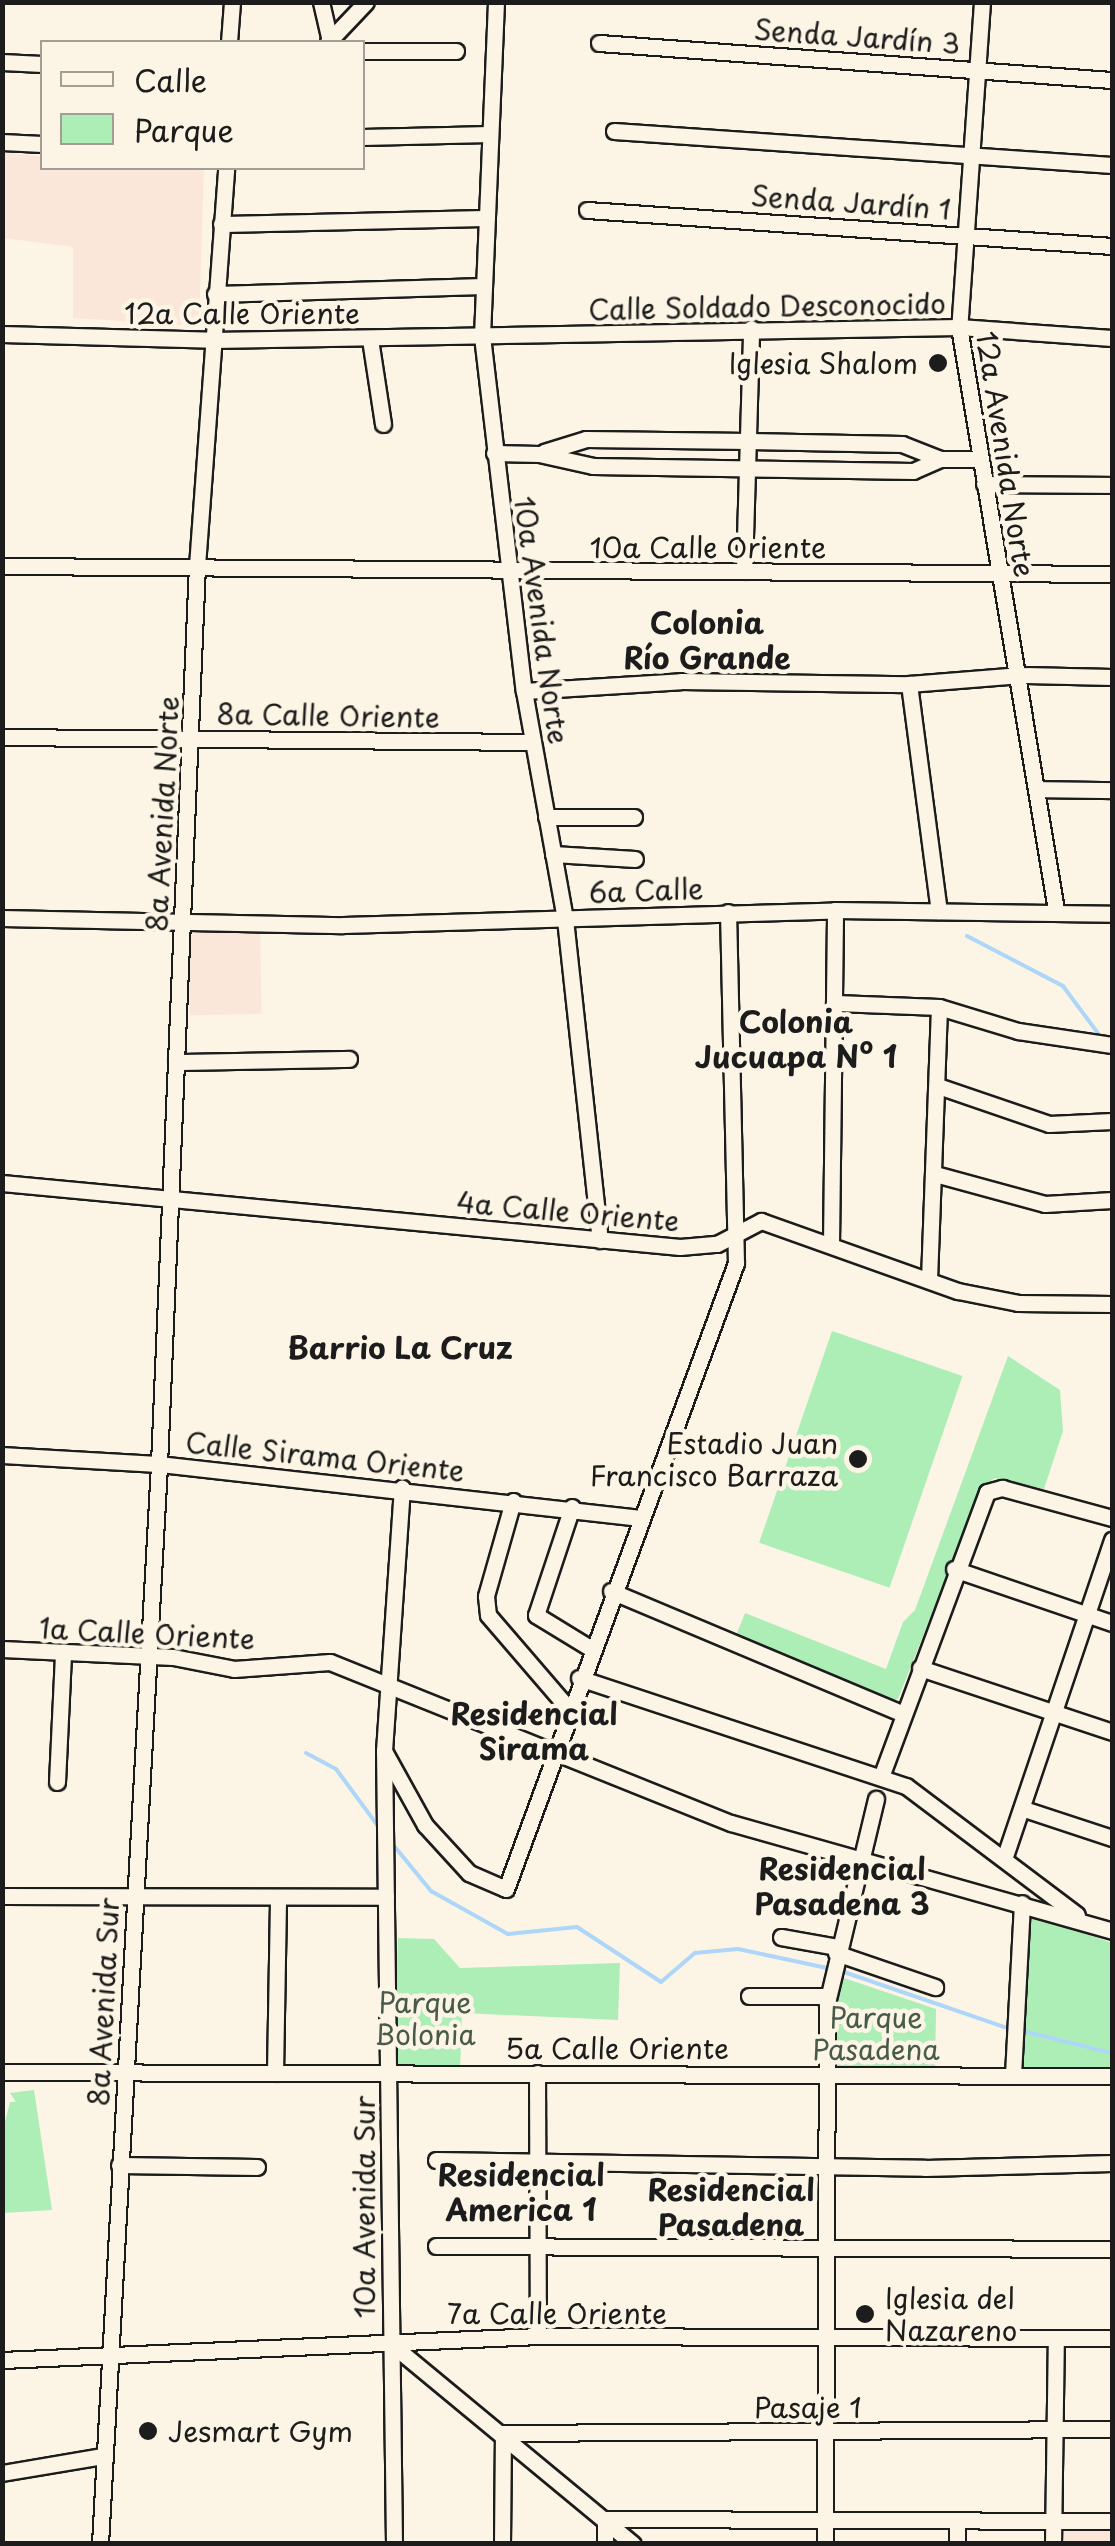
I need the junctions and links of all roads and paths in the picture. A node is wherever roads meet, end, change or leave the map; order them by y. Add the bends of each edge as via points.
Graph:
1 (232, 2) edge
2 (320, 2) edge
3 (366, 2) edge
4 (496, 2) edge
5 (982, 2) edge
6 (229, 40) edge
7 (329, 40) edge
8 (330, 40) edge
9 (599, 43) dead end
10 (365, 51) edge
11 (456, 51) dead end
12 (2, 62) edge
13 (40, 64) edge
14 (976, 69) junction
15 (1112, 80) edge
16 (614, 131) dead end
17 (490, 134) junction
18 (365, 137) edge
19 (2, 142) edge
20 (40, 144) edge
21 (970, 153) junction
22 (1112, 165) edge
23 (226, 170) edge
24 (587, 210) dead end
25 (486, 218) junction
26 (221, 224) junction
27 (962, 234) junction
28 (1112, 246) edge
29 (484, 286) junction
30 (216, 294) junction
31 (751, 328) junction
32 (959, 328) junction
33 (2, 334) edge
34 (482, 336) junction
35 (1112, 338) edge
36 (370, 339) junction
37 (212, 340) junction
38 (383, 424) dead end
39 (749, 441) junction
40 (494, 454) junction
41 (539, 454) junction
42 (980, 458) junction
43 (940, 459) junction
44 (749, 468) junction
45 (984, 484) junction
46 (1112, 485) edge
47 (2, 566) edge
48 (198, 566) junction
49 (744, 571) junction
50 (508, 572) junction
51 (1112, 574) edge
52 (998, 575) junction
53 (1020, 675) junction
54 (1112, 677) edge
55 (909, 684) junction
56 (524, 691) junction
57 (2, 738) edge
58 (191, 739) junction
59 (533, 742) junction
60 (1036, 789) junction
61 (1112, 790) edge
62 (546, 816) junction
63 (634, 817) dead end
64 (553, 854) junction
65 (635, 859) dead end
66 (834, 910) junction
67 (1056, 910) junction
68 (939, 911) junction
69 (728, 912) junction
70 (1112, 914) edge
71 (2, 918) edge
72 (565, 919) junction
73 (182, 920) junction
74 (836, 1003) junction
75 (940, 1007) junction
76 (1102, 1044) edge
77 (349, 1060) dead end
78 (176, 1062) junction
79 (938, 1086) junction
80 (1112, 1121) edge
81 (936, 1174) junction
82 (2, 1182) edge
83 (170, 1198) junction
84 (1112, 1200) edge
85 (734, 1235) junction
86 (600, 1240) junction
87 (831, 1244) junction
88 (929, 1280) junction
89 (1112, 1304) edge
90 (2, 1455) edge
91 (159, 1464) junction
92 (402, 1488) junction
93 (513, 1501) junction
94 (572, 1508) junction
95 (642, 1518) junction
96 (1112, 1518) edge
97 (1112, 1540) edge
98 (954, 1569) junction
99 (611, 1591) junction
100 (1088, 1614) junction
101 (1112, 1623) edge
102 (590, 1648) junction
103 (2, 1650) edge
104 (63, 1654) junction
105 (149, 1659) junction
106 (920, 1668) junction
107 (579, 1678) junction
108 (388, 1685) junction
109 (568, 1708) junction
110 (1054, 1713) junction
111 (903, 1714) junction
112 (1112, 1732) edge
113 (384, 1750) junction
114 (552, 1754) junction
115 (881, 1777) junction
116 (58, 1782) dead end
117 (876, 1798) dead end
118 (1024, 1808) junction
119 (1112, 1838) edge
120 (1004, 1858) junction
121 (860, 1864) junction
122 (2, 1896) edge
123 (135, 1896) junction
124 (386, 1897) junction
125 (278, 1898) junction
126 (1022, 1903) junction
127 (1084, 1921) junction
128 (1112, 1931) edge
129 (780, 1936) dead end
130 (835, 1958) junction
131 (935, 1987) dead end
132 (749, 1996) dead end
133 (828, 1996) junction
134 (124, 2070) junction
135 (2, 2072) edge
136 (389, 2072) junction
137 (276, 2073) junction
138 (536, 2073) junction
139 (826, 2073) junction
140 (1014, 2075) junction
141 (1112, 2076) edge
142 (436, 2160) dead end
143 (538, 2161) junction
144 (1112, 2164) edge
145 (119, 2165) junction
146 (257, 2166) dead end
147 (824, 2167) junction
148 (436, 2246) dead end
149 (538, 2247) junction
150 (1112, 2249) edge
151 (824, 2250) junction
152 (538, 2336) junction
153 (825, 2338) junction
154 (1056, 2338) junction
155 (1112, 2338) edge
156 (390, 2343) junction
157 (109, 2352) junction
158 (2, 2360) edge
159 (1112, 2428) edge
160 (1054, 2429) junction
161 (504, 2432) junction
162 (826, 2432) junction
163 (103, 2456) junction
164 (2, 2473) edge
165 (606, 2519) junction
166 (825, 2520) junction
167 (1112, 2520) edge
168 (957, 2521) junction
169 (1053, 2521) junction
170 (100, 2544) edge
171 (394, 2544) edge
172 (502, 2544) edge
173 (605, 2544) edge
174 (632, 2544) edge
175 (825, 2544) edge
176 (958, 2544) edge
177 (1053, 2544) edge

1 - 6 street
2 - 7 street
3 - 8 street
4 - 17 street, 10a Avenida Norte
5 - 14 street, 12a Avenida Norte
9 - 14 street, Senda Jardín 3
10 - 11 street
12 - 13 street
14 - 15 street, Senda Jardín 3
14 - 21 street, 12a Avenida Norte
16 - 21 street
17 - 18 street
17 - 25 street, 10a Avenida Norte
19 - 20 street
21 - 22 street
21 - 27 street, 12a Avenida Norte
23 - 26 street, 8a Avenida Norte
24 - 27 street, Senda Jardín 1
25 - 26 street
25 - 29 street, 10a Avenida Norte
26 - 30 street, 8a Avenida Norte
27 - 28 street, Senda Jardín 1
27 - 32 street, 12a Avenida Norte
29 - 30 street
29 - 34 street, 10a Avenida Norte
30 - 37 street, 8a Avenida Norte
31 - 32 street, Calle Soldado Desconocido
31 - 34 street, Calle Soldado Desconocido
31 - 39 street
32 - 35 street, Calle Soldado Desconocido
32 - 42 street, 12a Avenida Norte
33 - 37 street, 12a Calle Oriente
34 - 36 street, 12a Calle Oriente
34 - 40 street, 10a Avenida Norte
36 - 37 street, 12a Calle Oriente
36 - 38 street
37 - 48 street, 8a Avenida Norte
39 - 41 street via 586,439
39 - 43 street via 902,444
39 - 44 street
40 - 41 street
40 - 50 street, 10a Avenida Norte
41 - 44 street via 593,466
42 - 43 street
42 - 45 street, 12a Avenida Norte
43 - 44 street via 913,472
44 - 49 street
45 - 46 street
45 - 52 street, 12a Avenida Norte
47 - 48 street, 10a Calle Oriente
48 - 50 street, 10a Calle Oriente
48 - 58 street, 8a Avenida Norte
49 - 50 street, 10a Calle Oriente
49 - 52 street, 10a Calle Oriente
50 - 56 street, 10a Avenida Norte
51 - 52 street, 10a Calle Oriente
52 - 53 street, 12a Avenida Norte
53 - 54 street
53 - 55 street
53 - 60 street, 12a Avenida Norte
55 - 56 street via 681,681
55 - 68 street
56 - 59 street, 10a Avenida Norte
57 - 58 street, 8a Calle Oriente
58 - 59 street, 8a Calle Oriente
58 - 73 street, 8a Avenida Norte
59 - 62 street, 10a Avenida Norte
60 - 61 street
60 - 67 street, 12a Avenida Norte
62 - 63 street
62 - 64 street, 10a Avenida Norte
64 - 65 street
64 - 72 street, 10a Avenida Norte
66 - 68 street, 6a Calle
66 - 69 street, 6a Calle
66 - 74 street
67 - 68 street, 6a Calle
67 - 70 street, 6a Calle
69 - 72 street, 6a Calle
69 - 85 street
71 - 73 street, 6a Calle
72 - 73 street, 6a Calle via 343,925
72 - 86 street, 10a Avenida Norte
73 - 78 street, 8a Avenida Norte
74 - 75 street
74 - 87 street
75 - 76 street
75 - 79 street
77 - 78 street
78 - 83 street, 8a Avenida Norte
79 - 80 street via 1049,1124
79 - 81 street
81 - 84 street via 1046,1204
81 - 88 street
82 - 83 street, 4a Calle Oriente
83 - 86 street, 4a Calle Oriente
83 - 91 street, 8a Avenida Norte
85 - 86 street, 4a Calle Oriente via 717,1244 680,1247
85 - 87 street, 4a Calle Oriente via 761,1221
85 - 95 street via 736,1263
87 - 88 street, 4a Calle Oriente
88 - 89 street, 4a Calle Oriente via 1018,1303
90 - 91 street, Calle Sirama Oriente
91 - 92 street, Calle Sirama Oriente
91 - 105 street, 8a Avenida Sur
92 - 93 street, Calle Sirama Oriente
92 - 108 street, 10a Avenida Sur
93 - 94 street, Calle Sirama Oriente
93 - 109 street via 486,1596 488,1615
94 - 95 street, Calle Sirama Oriente
94 - 102 street via 536,1615
95 - 99 street
96 - 98 street via 1002,1488 982,1500
97 - 100 street
98 - 100 street
98 - 106 street
99 - 102 street
99 - 111 street
100 - 101 street
100 - 110 street
102 - 107 street
103 - 104 street, 1a Calle Oriente
104 - 105 street, 1a Calle Oriente
104 - 116 street
105 - 108 street, 1a Calle Oriente via 234,1669 326,1661
105 - 123 street, 8a Avenida Sur
106 - 110 street
106 - 111 street
107 - 109 street
107 - 115 street via 785,1751
108 - 113 street, 10a Avenida Sur
108 - 114 street, 1a Calle Oriente
109 - 114 street
110 - 112 street
110 - 118 street
111 - 115 street
113 - 114 street via 425,1825 469,1873 501,1890 510,1884
113 - 124 street, 10a Avenida Sur
114 - 121 street, 1a Calle Oriente
115 - 120 street via 906,1786
117 - 121 street
118 - 119 street
118 - 120 street
120 - 127 street
121 - 126 street, 1a Calle Oriente
121 - 130 street
122 - 123 street
123 - 125 street
123 - 134 street, 8a Avenida Sur
124 - 125 street
124 - 136 street, 10a Avenida Sur
125 - 137 street
126 - 127 street, 1a Calle Oriente
126 - 140 street
127 - 128 street, 1a Calle Oriente
129 - 130 street
130 - 131 street
130 - 133 street
132 - 133 street
133 - 139 street
134 - 135 street, 5a Calle Oriente
134 - 137 street, 5a Calle Oriente
134 - 145 street, 8a Avenida Sur
136 - 137 street, 5a Calle Oriente
136 - 138 street, 5a Calle Oriente
136 - 156 street, 10a Avenida Sur
138 - 139 street, 5a Calle Oriente
138 - 143 street
139 - 140 street, 5a Calle Oriente
139 - 147 street
140 - 141 street, 5a Calle Oriente
142 - 143 street
143 - 147 street
143 - 149 street
144 - 147 street
145 - 146 street
145 - 157 street, 8a Avenida Sur
147 - 151 street
148 - 149 street
149 - 151 street
149 - 152 street
150 - 151 street
151 - 153 street
152 - 153 street, 7a Calle Oriente
152 - 156 street, 7a Calle Oriente
153 - 154 street, 7a Calle Oriente
153 - 162 street
154 - 155 street, 7a Calle Oriente
154 - 160 street
156 - 157 street, 7a Calle Oriente
156 - 161 street
156 - 171 street, 10a Avenida Sur
157 - 158 street, 7a Calle Oriente
157 - 163 street, 8a Avenida Sur
159 - 160 street, Pasaje 1
160 - 162 street, Pasaje 1
160 - 169 street
161 - 162 street, Pasaje 1
161 - 165 street
161 - 172 street
162 - 166 street
163 - 164 street
163 - 170 street, 8a Avenida Sur
165 - 166 street
165 - 173 street
165 - 174 street
166 - 168 street
166 - 175 street
167 - 169 street
168 - 169 street
168 - 176 street
169 - 177 street

